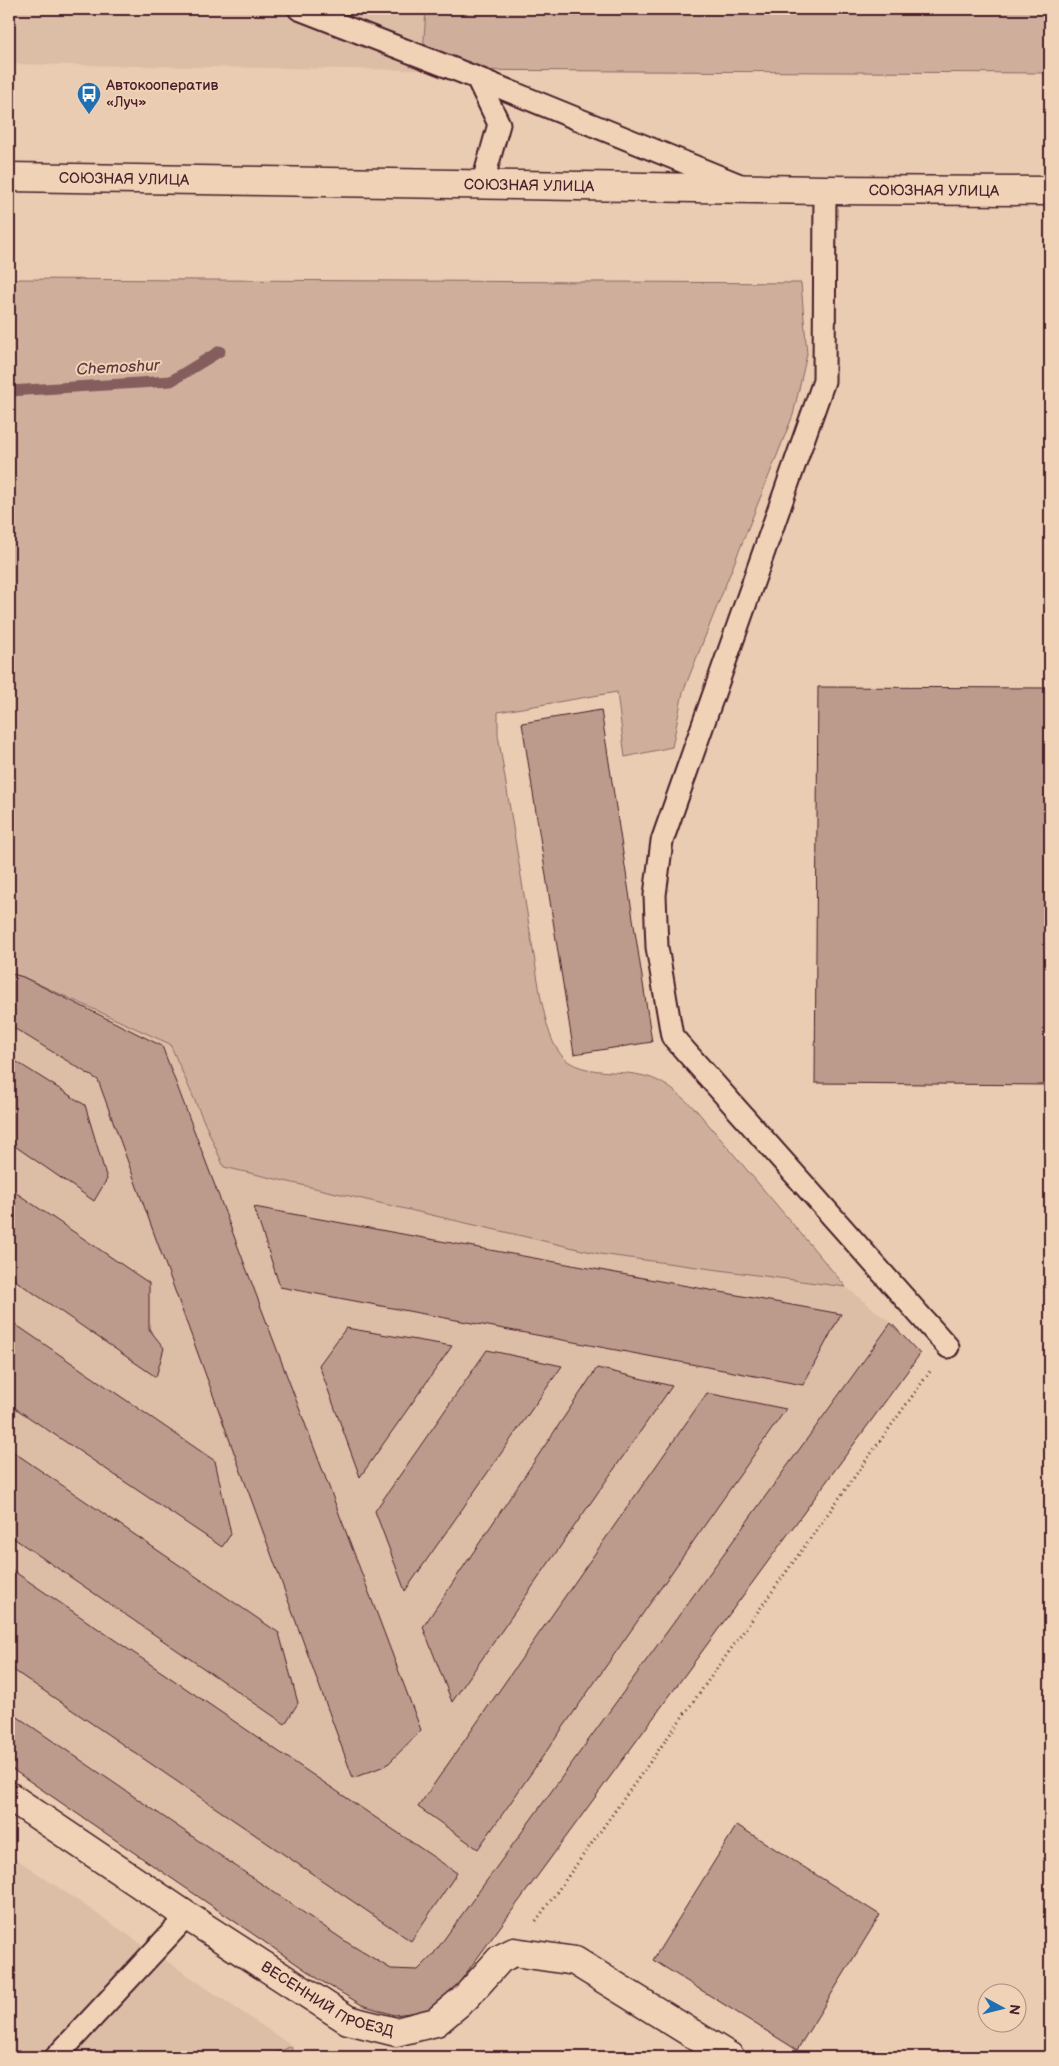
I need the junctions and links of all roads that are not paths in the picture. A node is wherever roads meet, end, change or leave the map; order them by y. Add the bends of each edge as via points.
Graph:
1 (299, 9) edge
2 (477, 78) junction
3 (9, 177) edge
4 (482, 185) junction
5 (749, 189) junction
6 (825, 190) junction
7 (1050, 191) edge
8 (948, 1347) road end
9 (9, 1796) edge
10 (187, 1916) junction
11 (56, 2057) edge
12 (730, 2057) edge

1 - 2 lane
2 - 4 lane via 499,124
2 - 5 lane
3 - 4 main road, СОЮЗНАЯ УЛИЦА
4 - 5 main road, СОЮЗНАЯ УЛИЦА
5 - 6 main road, СОЮЗНАЯ УЛИЦА
6 - 7 main road, СОЮЗНАЯ УЛИЦА
6 - 8 lane via 824,381 662,841 655,895 657,947 672,1036
9 - 10 main road, ВЕСЕННИЙ ПРОЕЗД
10 - 11 lane
10 - 12 main road, ВЕСЕННИЙ ПРОЕЗД via 348,2020 396,2032 436,2022 466,1997 500,1959 514,1952 575,1961

